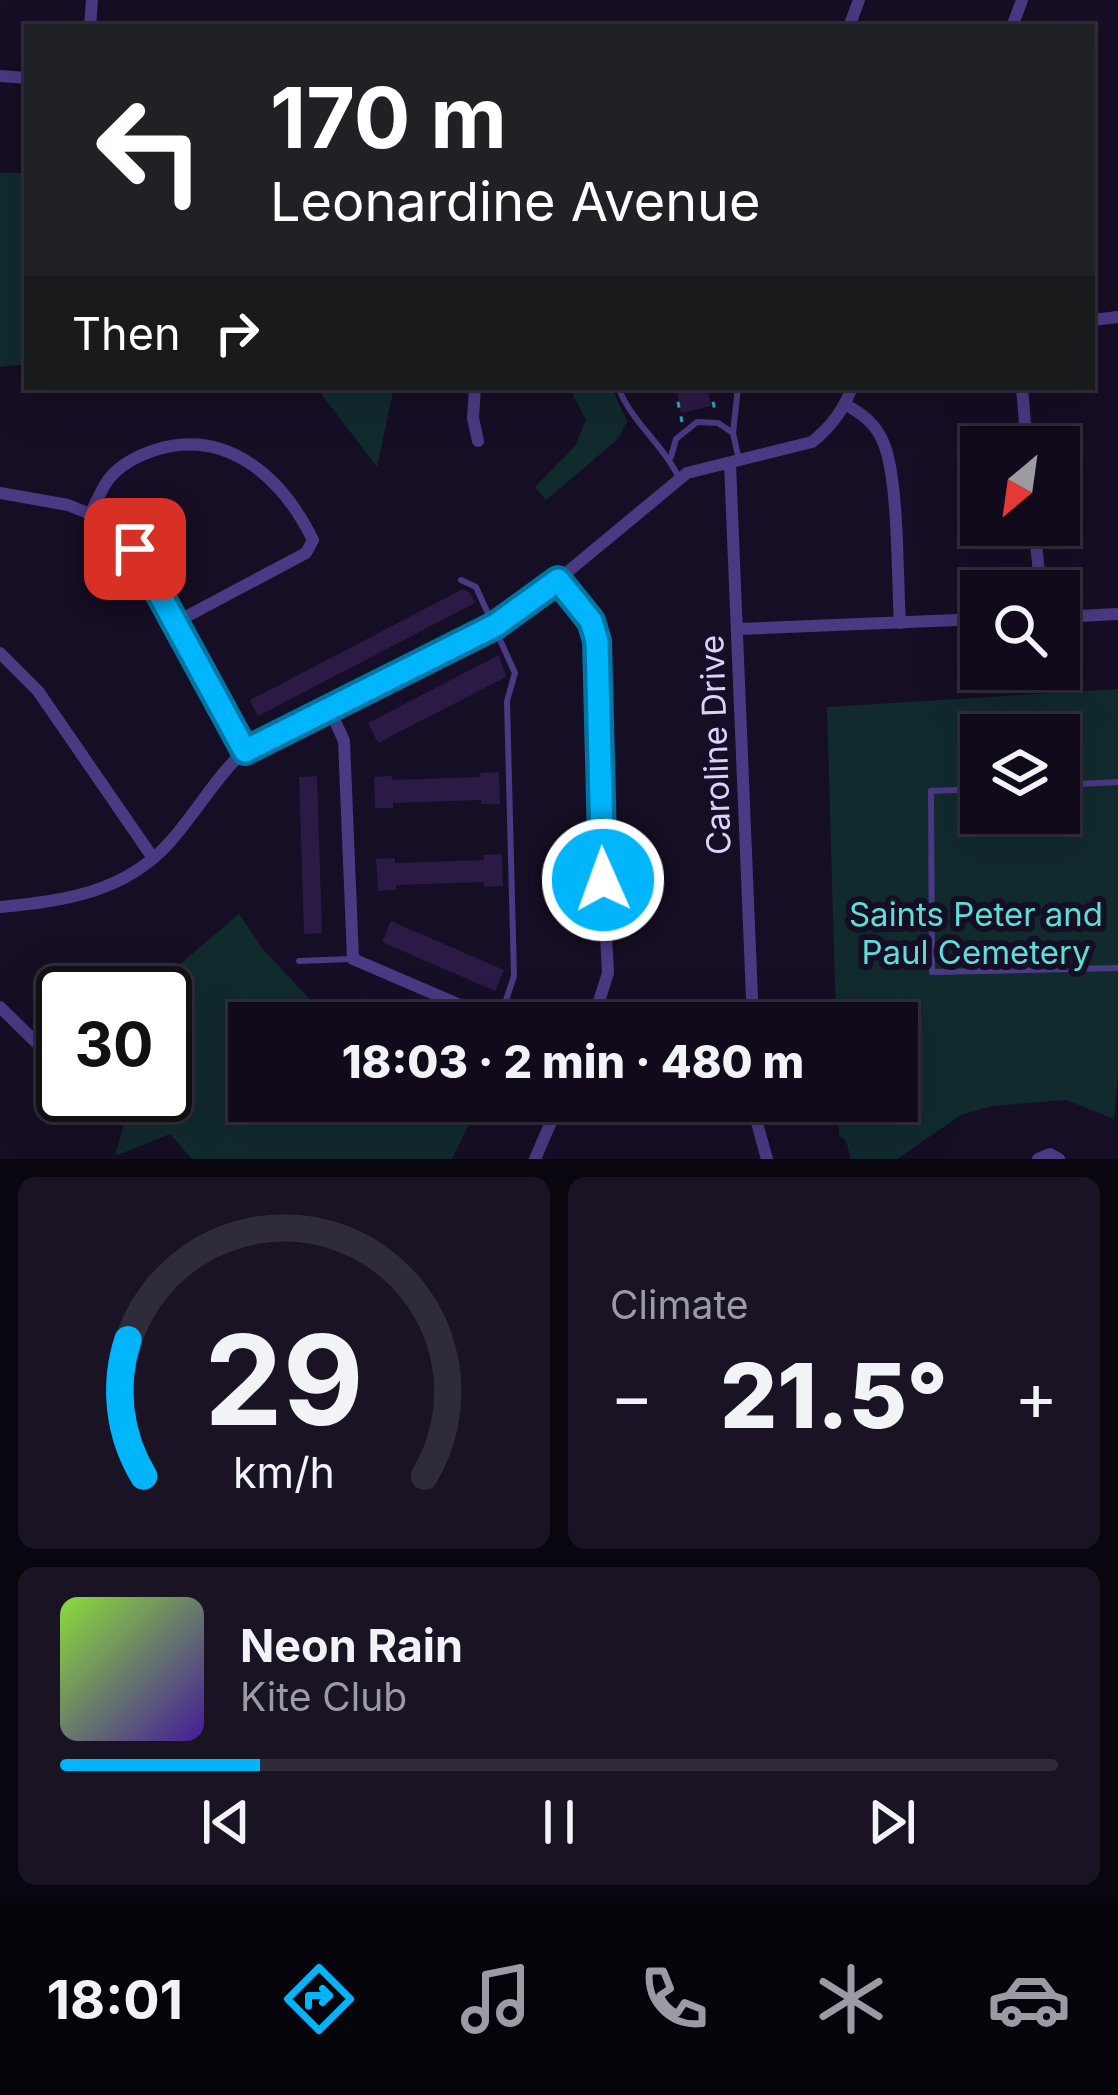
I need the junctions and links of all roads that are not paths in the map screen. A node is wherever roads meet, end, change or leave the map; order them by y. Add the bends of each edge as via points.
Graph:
1 (476, 390) edge
2 (620, 390) edge
3 (738, 390) edge
4 (851, 390) edge
5 (1022, 390) edge
6 (845, 405) junction
7 (1025, 426) edge
8 (733, 434) junction
9 (478, 441) dead end
10 (670, 459) junction
11 (735, 463) junction
12 (679, 478) junction
13 (0, 493) edge
14 (90, 514) junction
15 (461, 580) dead end
16 (558, 580) junction
17 (1118, 614) edge
18 (1080, 615) edge
19 (178, 621) junction
20 (960, 621) edge
21 (900, 622) junction
22 (496, 625) junction
23 (738, 628) junction
24 (0, 653) edge
25 (330, 710) junction
26 (245, 751) junction
27 (1118, 782) edge
28 (1080, 784) edge
29 (960, 790) edge
30 (153, 858) junction
31 (0, 907) edge
32 (353, 959) junction
33 (299, 961) dead end
34 (1118, 968) edge
35 (453, 1002) edge
36 (506, 1002) edge
37 (599, 1002) edge
38 (752, 1002) edge
39 (0, 1007) edge
40 (36, 1042) edge
41 (551, 1122) edge
42 (757, 1122) edge
43 (535, 1159) edge
44 (767, 1159) edge
45 (1038, 1159) edge
46 (1059, 1159) edge

1 - 9 street
2 - 10 lane
3 - 8 lane
4 - 6 street
5 - 7 street
6 - 11 street via 812,442
6 - 21 street via 884,443
8 - 10 lane via 705,421 684,429
8 - 11 lane
10 - 12 lane
11 - 12 street
11 - 23 street, Caroline Drive
12 - 16 street
13 - 14 street
14 - 19 street via 135,549
14 - 19 street via 110,478 134,457 170,446 230,451 281,488 313,540 306,553
15 - 22 lane via 476,586
16 - 22 street
16 - 37 street via 591,621 600,666 608,973
17 - 18 street
19 - 26 street
20 - 21 street
21 - 23 street
22 - 25 street
22 - 36 lane via 515,673 507,701 514,976
23 - 38 street, Caroline Drive
24 - 30 street via 38,691
25 - 26 street
25 - 32 street via 344,741
26 - 30 street
27 - 28 lane
29 - 34 lane via 931,791 932,972
30 - 31 street via 104,890
32 - 33 lane
32 - 35 street
39 - 40 street
41 - 43 street
42 - 44 street
45 - 46 street

